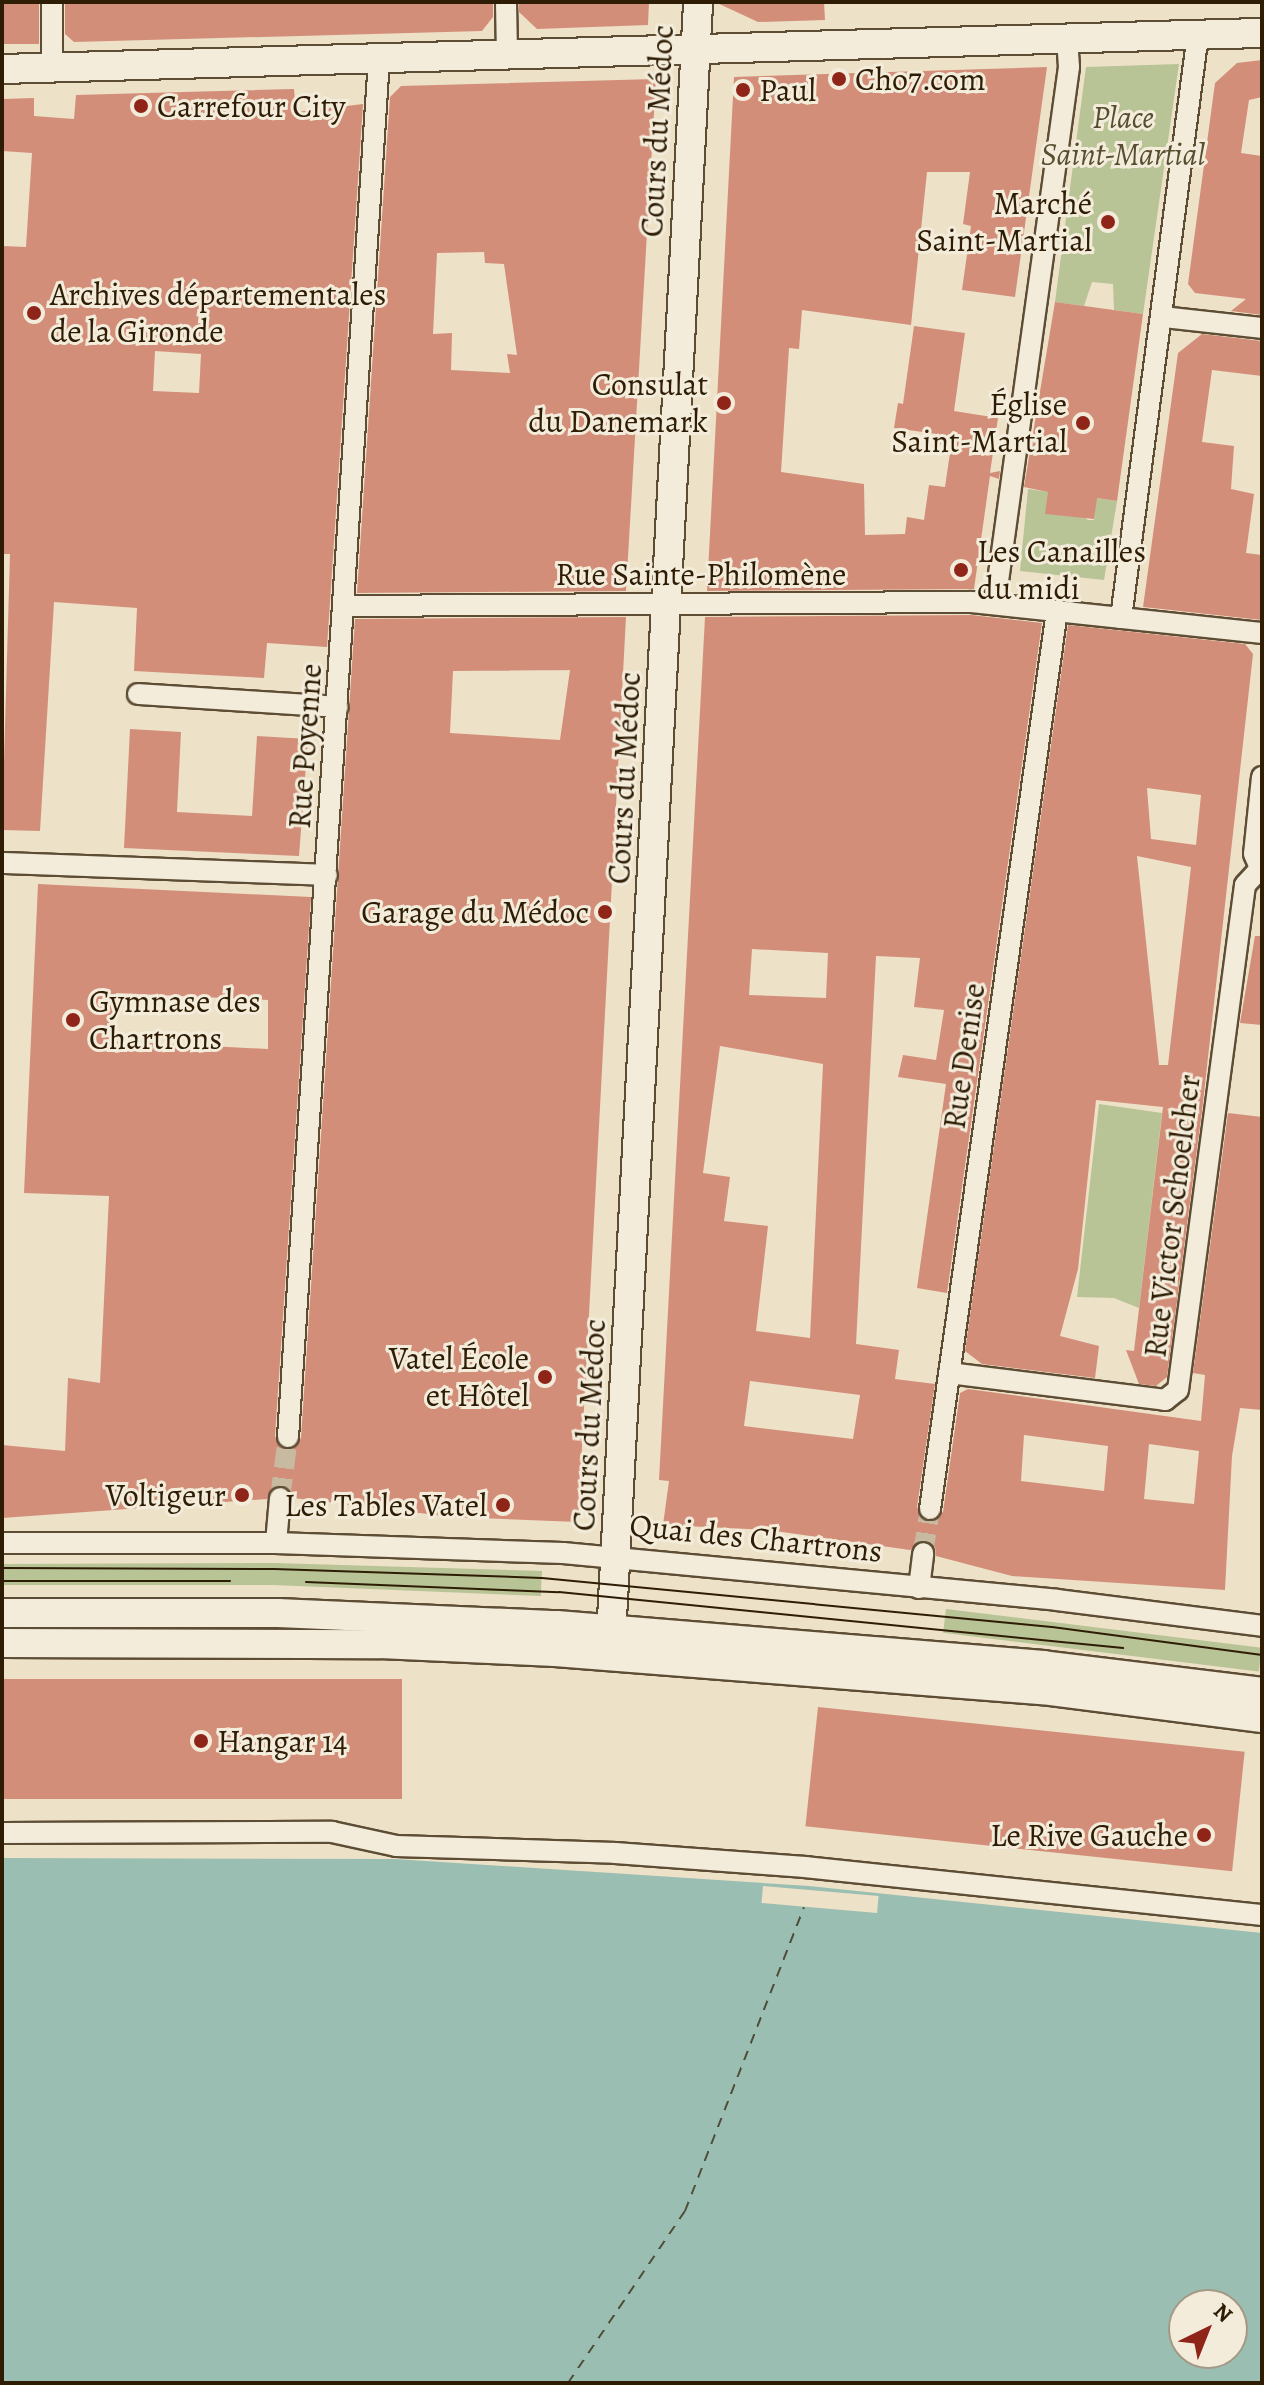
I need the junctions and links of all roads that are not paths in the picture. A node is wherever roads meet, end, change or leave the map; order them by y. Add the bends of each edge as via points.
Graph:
1 (52, 2) edge
2 (506, 2) edge
3 (698, 2) edge
4 (1262, 33) edge
5 (1198, 34) junction
6 (1067, 39) junction
7 (696, 50) junction
8 (507, 56) junction
9 (379, 59) junction
10 (52, 68) junction
11 (2, 69) edge
12 (1163, 317) junction
13 (1262, 328) edge
14 (995, 603) junction
15 (668, 605) junction
16 (345, 606) junction
17 (1057, 611) junction
18 (1121, 618) junction
19 (1262, 633) edge
20 (138, 694) dead end
21 (338, 707) junction
22 (1262, 777) edge
23 (2, 863) edge
24 (1261, 871) edge
25 (327, 875) junction
26 (949, 1373) junction
27 (288, 1437) tunnel mouth
28 (280, 1498) tunnel mouth
29 (930, 1509) tunnel mouth
30 (2, 1543) edge
31 (276, 1543) junction
32 (923, 1553) tunnel mouth
33 (616, 1558) junction
34 (919, 1588) junction
35 (2, 1613) edge
36 (1262, 1626) edge
37 (611, 1642) junction
38 (2, 1643) edge
39 (1262, 1692) edge
40 (1262, 1718) edge
41 (2, 1833) edge
42 (1262, 1915) edge

1 - 10 street
2 - 8 street
3 - 7 main road, Cours du Médoc
4 - 5 main road
5 - 6 main road
5 - 12 street
6 - 7 main road
6 - 14 street via 1069,67
7 - 8 main road
7 - 15 main road, Cours du Médoc
8 - 9 main road
9 - 10 main road
9 - 16 street, Rue Poyenne
10 - 11 main road
12 - 13 street
12 - 18 street
14 - 15 street, Rue Sainte-Philomène
14 - 17 street, Rue Sainte-Philomène
15 - 16 street, Rue Sainte-Philomène
15 - 33 main road, Cours du Médoc
16 - 21 street, Rue Poyenne
17 - 18 street, Rue Sainte-Philomène
17 - 26 street, Rue Denise
18 - 19 street, Rue Sainte-Philomène
20 - 21 street
21 - 25 street, Rue Poyenne
22 - 24 street via 1254,854
23 - 25 street
24 - 26 street, Rue Victor Schoelcher via 1245,885 1178,1390 1165,1400
25 - 27 street, Rue Poyenne
26 - 29 street, Rue Denise
28 - 31 street
30 - 31 street, Quai des Chartrons
31 - 33 street, Quai des Chartrons
32 - 34 street
33 - 34 street, Quai des Chartrons
33 - 37 main road, Cours du Médoc
34 - 36 street, Quai des Chartrons
35 - 37 main road via 278,1613
37 - 38 main road
37 - 39 main road via 1043,1665
37 - 40 main road
41 - 42 street via 332,1832 396,1846 615,1853 805,1867

